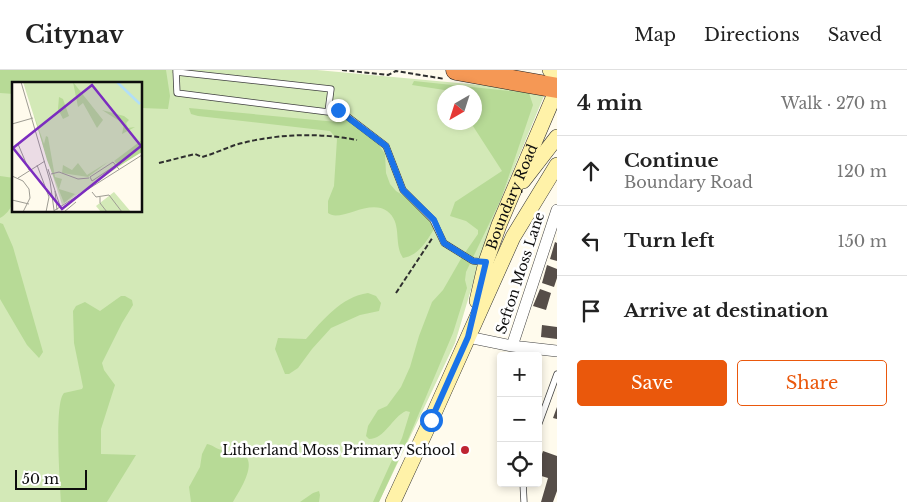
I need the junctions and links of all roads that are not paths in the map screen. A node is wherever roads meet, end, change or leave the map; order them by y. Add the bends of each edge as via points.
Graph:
1 (550, 70) edge
2 (176, 71) edge
3 (557, 71) edge
4 (455, 75) edge
5 (557, 89) edge
6 (338, 110) dead end
7 (557, 137) edge
8 (557, 165) edge
9 (510, 198) junction
10 (557, 210) edge
11 (486, 262) junction
12 (468, 337) junction
13 (512, 346) junction
14 (557, 352) edge
15 (557, 374) edge
16 (542, 415) edge
17 (523, 487) edge
18 (392, 502) edge
19 (524, 502) edge

1 - 3 street
2 - 2 lane via 177,93 328,112 331,89
4 - 5 highway
5 - 9 street, Boundary Road
6 - 11 lane via 386,146 403,190 434,220 444,243 473,261
7 - 9 street
8 - 12 street, Boundary Road via 513,237
9 - 11 street, Boundary Road
10 - 13 street, Sefton Moss Lane
11 - 12 street, Boundary Road
12 - 13 street
12 - 18 street, Boundary Road
13 - 14 street
15 - 16 lane
17 - 19 lane

